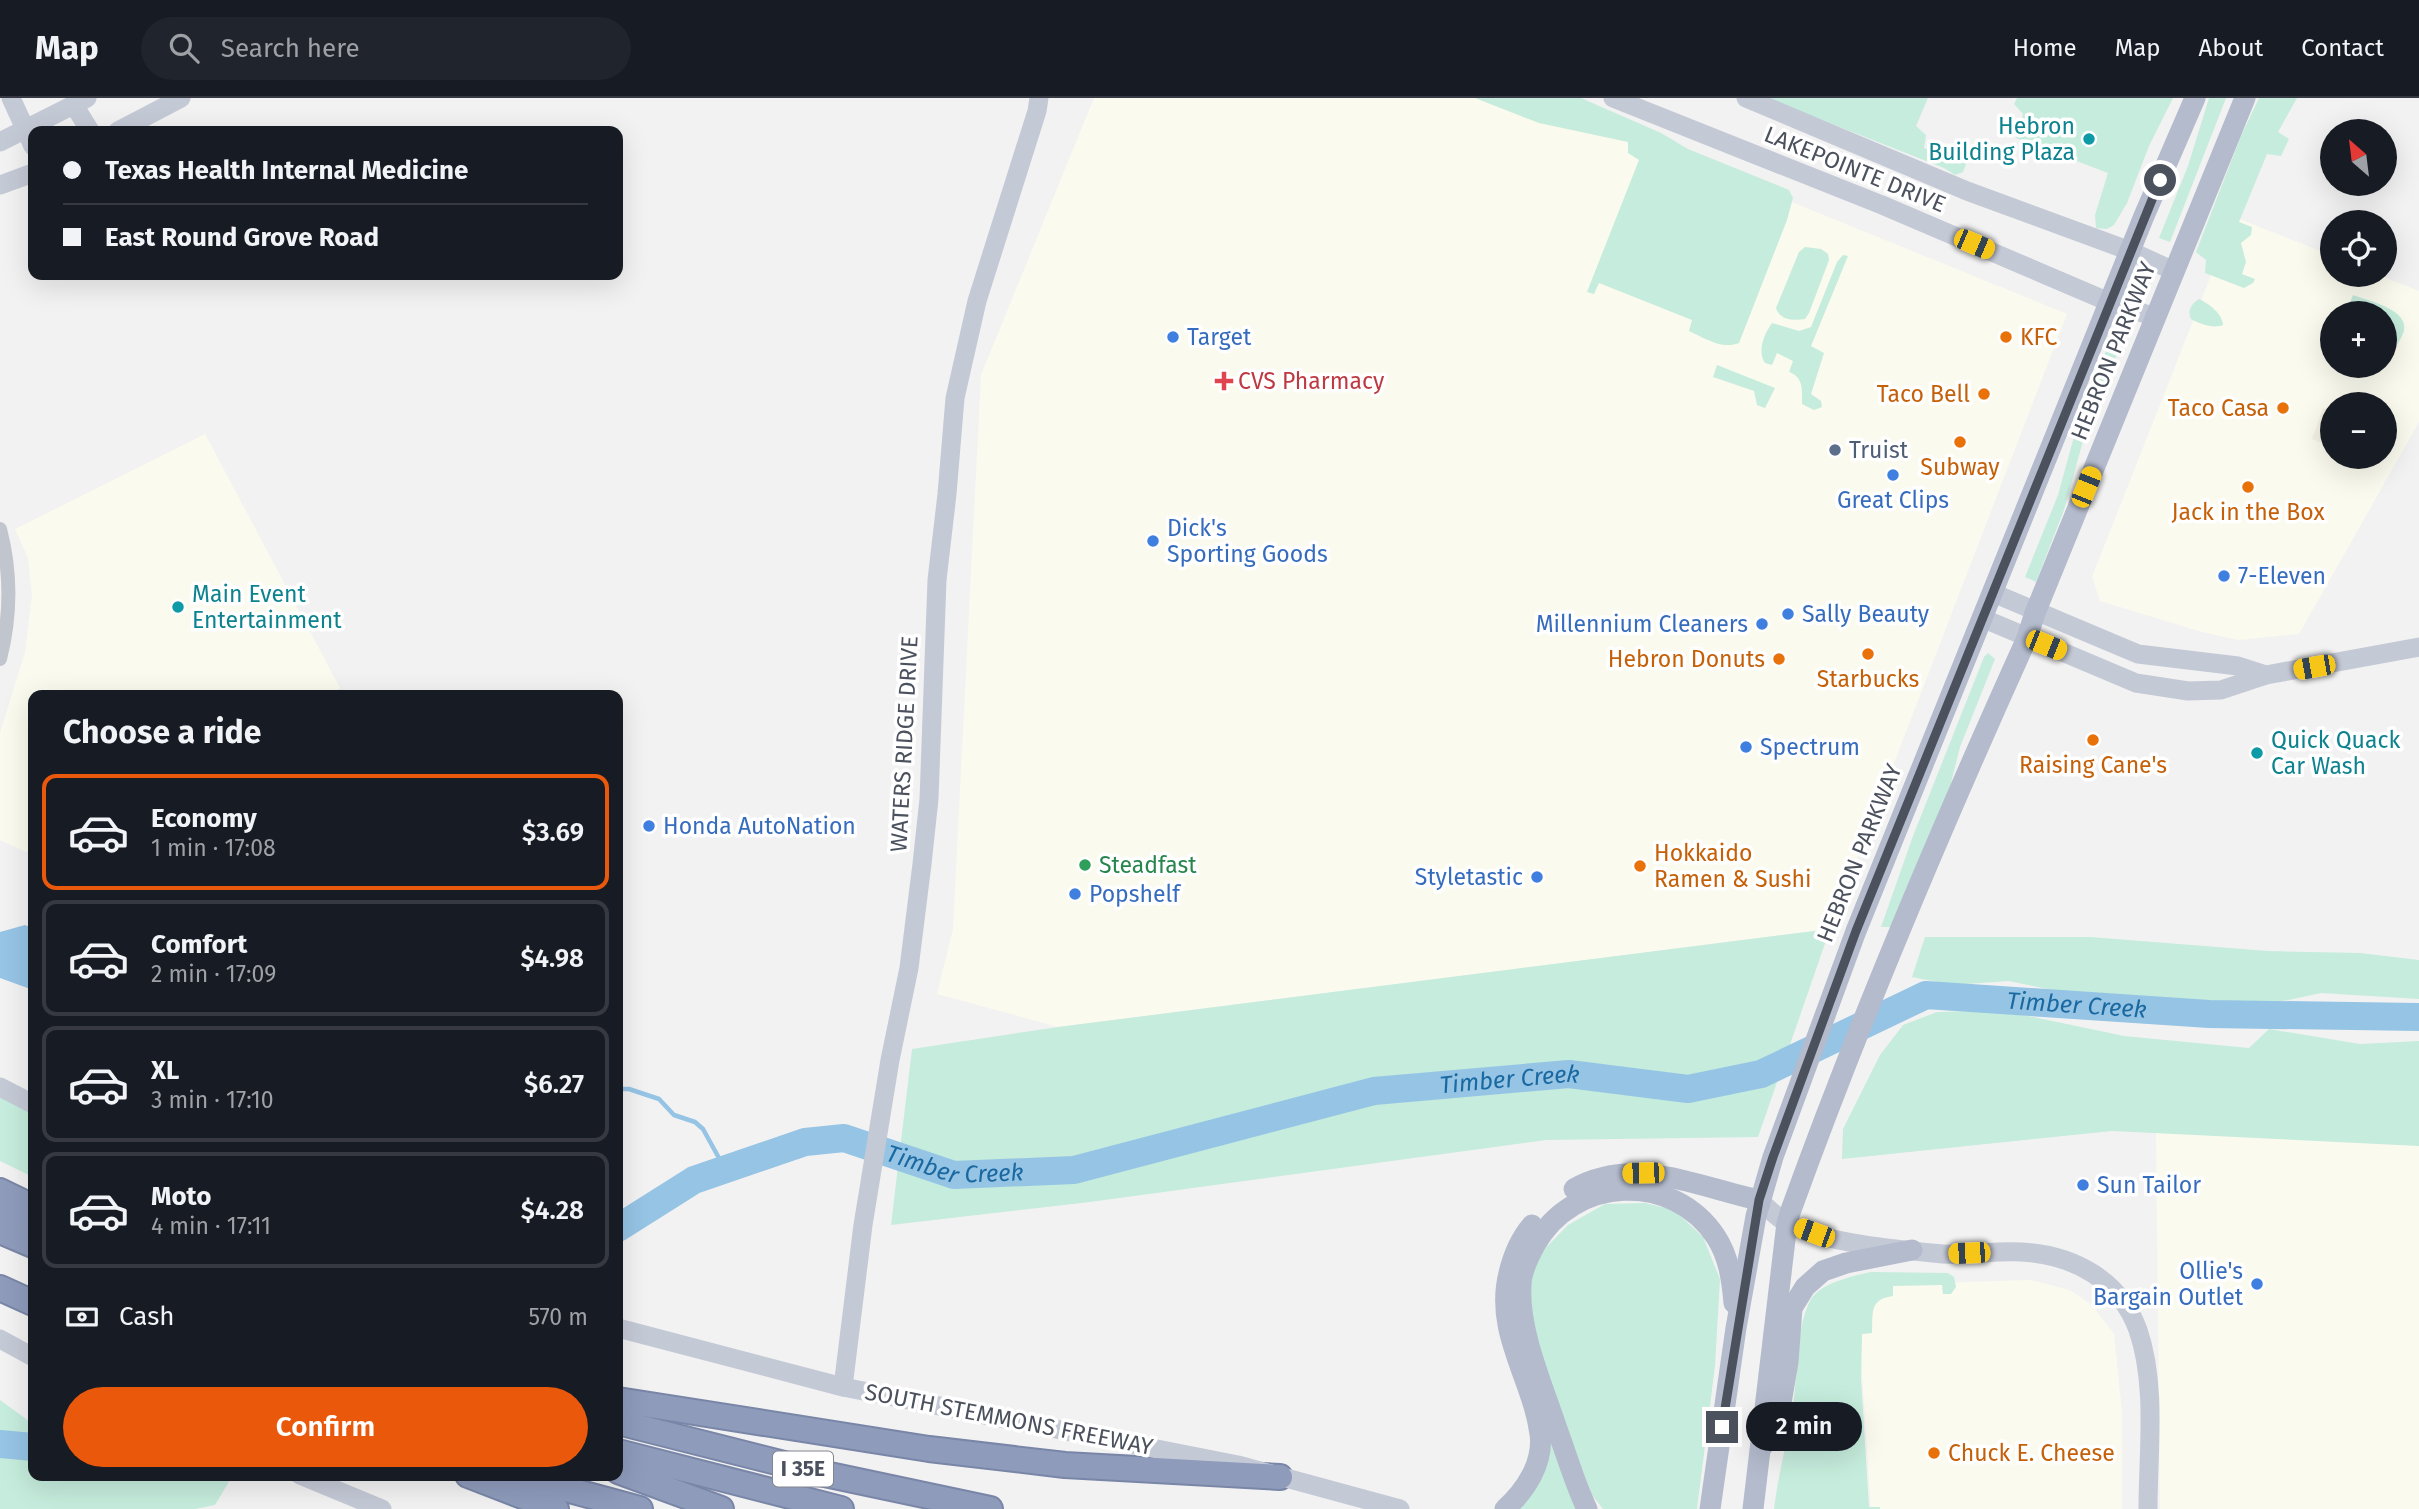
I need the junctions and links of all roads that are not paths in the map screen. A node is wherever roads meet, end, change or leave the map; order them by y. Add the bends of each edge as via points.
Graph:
1 (11, 98) edge
2 (181, 98) edge
3 (1613, 98) edge
4 (1746, 98) edge
5 (2195, 98) edge
6 (2245, 98) edge
7 (80, 101) edge
8 (1042, 102) edge
9 (46, 126) edge
10 (88, 126) edge
11 (128, 126) edge
12 (28, 136) edge
13 (28, 138) edge
14 (0, 142) edge
15 (28, 175) edge
16 (0, 186) edge
17 (2130, 251) junction
18 (2174, 271) junction
19 (2109, 302) junction
20 (2155, 317) junction
21 (0, 528) edge
22 (1993, 593) junction
23 (2035, 613) junction
24 (1982, 618) junction
25 (2027, 638) junction
26 (2419, 647) edge
27 (0, 659) edge
28 (2266, 676) junction
29 (0, 1087) edge
30 (28, 1101) edge
31 (0, 1191) edge
32 (1759, 1200) junction
33 (28, 1205) edge
34 (0, 1211) edge
35 (1787, 1223) junction
36 (28, 1225) edge
37 (0, 1231) edge
38 (28, 1243) edge
39 (1912, 1250) junction
40 (0, 1288) edge
41 (28, 1301) edge
42 (1736, 1328) junction
43 (623, 1329) edge
44 (0, 1339) edge
45 (28, 1354) edge
46 (843, 1387) junction
47 (623, 1401) edge
48 (623, 1423) edge
49 (1759, 1452) junction
50 (623, 1453) edge
51 (623, 1473) edge
52 (1280, 1477) junction
53 (314, 1481) edge
54 (484, 1481) edge
55 (536, 1481) edge
56 (1710, 1505) edge
57 (1753, 1505) edge
58 (376, 1508) edge
59 (556, 1509) edge
60 (640, 1509) edge
61 (721, 1509) edge
62 (841, 1509) edge
63 (990, 1509) edge
64 (1400, 1509) edge
65 (1505, 1509) edge
66 (1587, 1509) edge
67 (2148, 1509) edge

1 - 12 main road
2 - 11 main road
3 - 19 main road, LAKEPOINTE DRIVE
4 - 17 main road, LAKEPOINTE DRIVE via 1967,191
5 - 17 main road, HEBRON PARKWAY
6 - 18 main road, HEBRON PARKWAY
7 - 9 main road
7 - 10 main road
8 - 46 main road, WATERS RIDGE DRIVE via 977,301 954,398 937,580 924,851 909,968 863,1225
13 - 14 main road
15 - 16 main road
17 - 18 main road, LAKEPOINTE DRIVE
17 - 19 main road, HEBRON PARKWAY
18 - 20 main road, HEBRON PARKWAY
19 - 20 main road, LAKEPOINTE DRIVE
19 - 22 main road, HEBRON PARKWAY
20 - 23 main road, HEBRON PARKWAY
21 - 27 street via 9,597
22 - 23 main road
22 - 24 main road, HEBRON PARKWAY
23 - 25 main road, HEBRON PARKWAY
23 - 28 main road via 2138,654 2238,666
24 - 25 main road
24 - 32 main road, HEBRON PARKWAY via 1856,931
25 - 28 main road via 2136,682 2188,691 2221,691
25 - 35 main road, HEBRON PARKWAY via 1900,927
26 - 28 main road
29 - 30 main road
31 - 33 highway
32 - 35 main road
32 - 42 main road, HEBRON PARKWAY
32 - 65 main road via 1659,1175 1626,1173 1579,1186 1539,1217 1518,1246 1505,1297 1508,1333 1532,1405 1539,1450 1522,1494
34 - 36 highway
35 - 39 main road via 1832,1239
35 - 49 main road, HEBRON PARKWAY
37 - 38 highway
39 - 49 main road via 1846,1263 1823,1271 1805,1287 1792,1308 1777,1426
39 - 67 main road via 2023,1252 2079,1265 2114,1291 2137,1329 2149,1381
40 - 41 highway
42 - 56 main road
42 - 66 main road via 1724,1251 1709,1226 1674,1200 1631,1189 1600,1193 1572,1205 1549,1225 1532,1251 1521,1283 1523,1321
43 - 46 main road, SOUTH STEMMONS FREEWAY
44 - 45 main road
46 - 52 main road, SOUTH STEMMONS FREEWAY via 1183,1453
47 - 52 highway via 929,1449 1065,1465
48 - 63 highway, I 35E via 820,1473
49 - 57 main road, HEBRON PARKWAY
50 - 62 highway
51 - 61 highway
52 - 64 main road, SOUTH STEMMONS FREEWAY
53 - 58 main road
54 - 59 highway
55 - 60 highway

